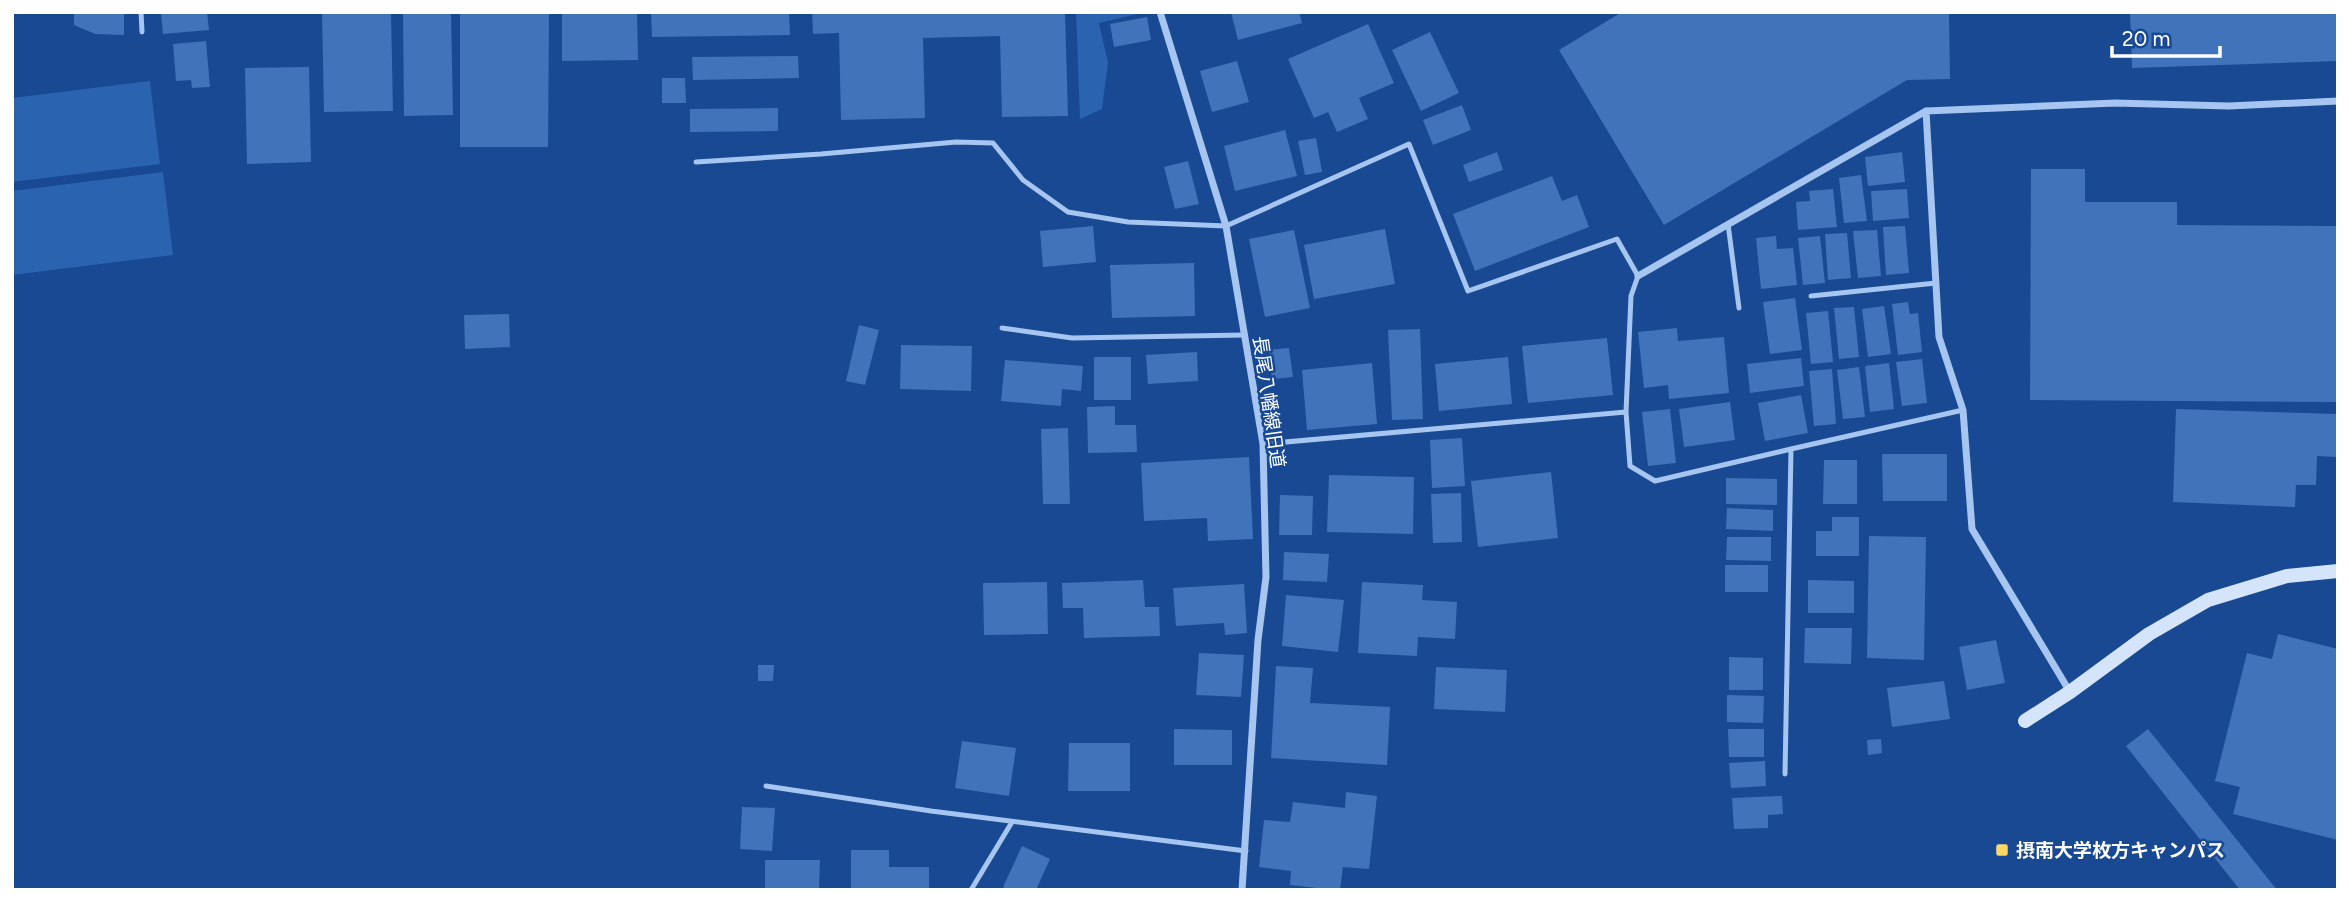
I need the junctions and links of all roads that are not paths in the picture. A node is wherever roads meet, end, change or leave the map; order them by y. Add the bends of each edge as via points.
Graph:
1 (141, 12) edge
2 (1160, 12) edge
3 (142, 32) dead end
4 (2338, 101) edge
5 (1926, 111) junction
6 (696, 162) dead end
7 (1728, 224) junction
8 (1226, 226) junction
9 (1638, 276) junction
10 (1936, 283) junction
11 (1811, 296) dead end
12 (1739, 308) dead end
13 (1002, 328) dead end
14 (1244, 335) junction
15 (1963, 410) junction
16 (1626, 412) junction
17 (1263, 444) junction
18 (1791, 449) junction
19 (2338, 571) edge
20 (2070, 692) junction
21 (2025, 722) dead end
22 (1785, 774) dead end
23 (766, 786) dead end
24 (1012, 822) junction
25 (1246, 851) junction
26 (971, 890) edge
27 (1242, 890) edge

1 - 3 lane
2 - 8 street, 長尾八幡線旧道
4 - 5 street
5 - 7 street
5 - 10 street
6 - 8 lane via 993,143 1023,180 1068,212 1128,222
7 - 9 street
7 - 12 lane
8 - 9 lane via 1409,144 1468,291 1617,239
8 - 14 street, 長尾八幡線旧道
9 - 16 lane via 1631,296
10 - 11 lane
10 - 15 street via 1939,337
13 - 14 lane via 1072,338
14 - 17 street, 長尾八幡線旧道
15 - 18 lane
15 - 20 street via 1972,529
16 - 17 lane
16 - 18 lane via 1630,466 1655,481
17 - 25 street, 長尾八幡線旧道 via 1266,577
18 - 22 lane
19 - 20 street via 2287,576 2208,600 2149,634
20 - 21 street
23 - 24 lane
24 - 25 lane
24 - 26 lane
25 - 27 street, 長尾八幡線旧道

